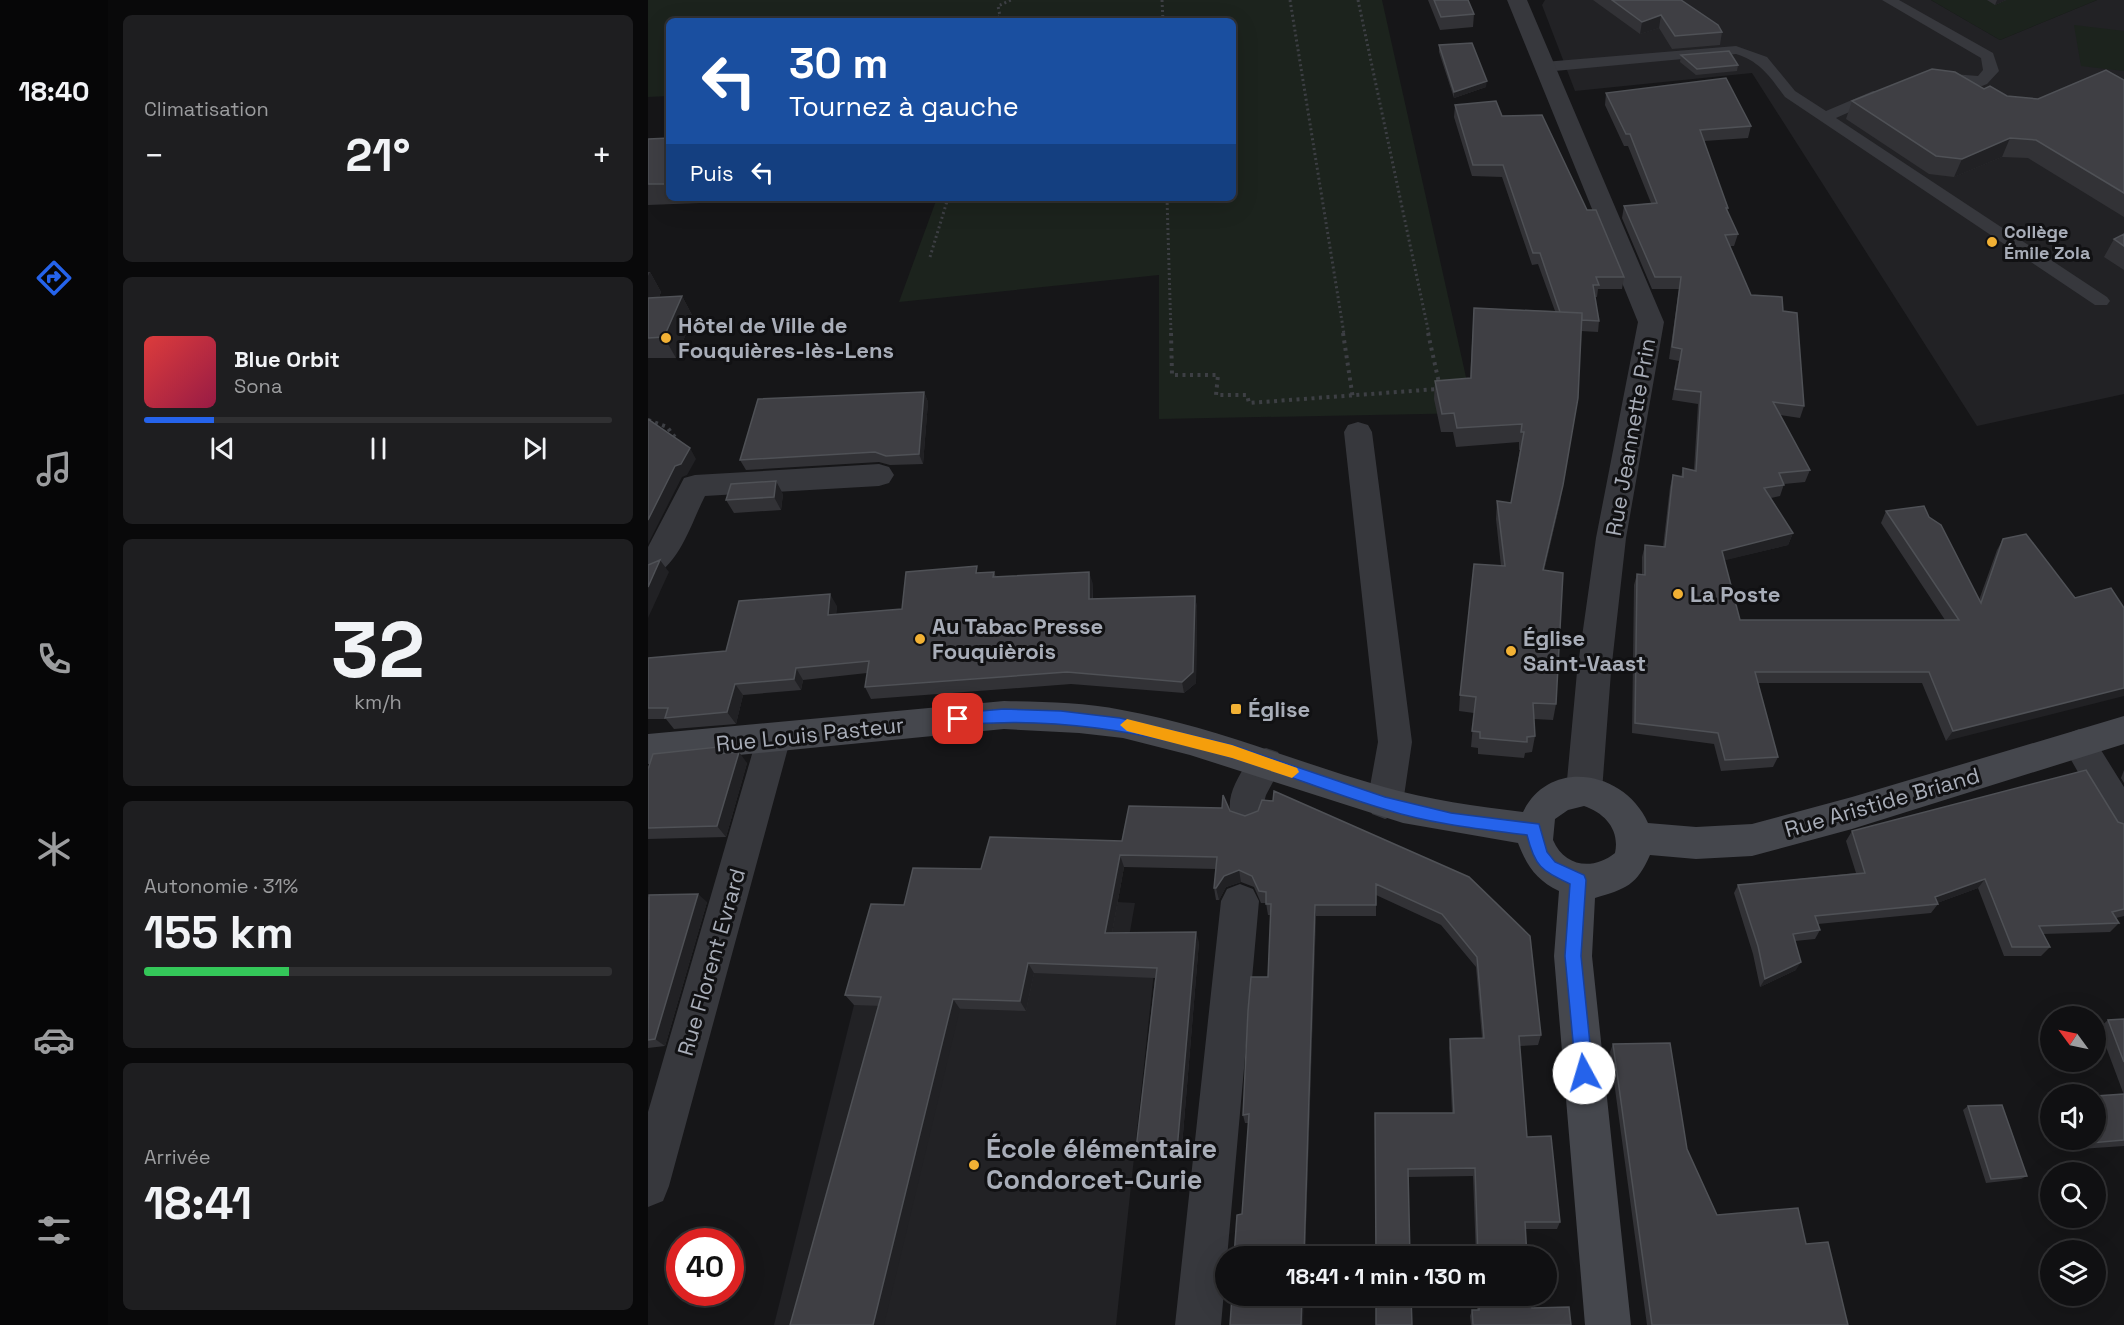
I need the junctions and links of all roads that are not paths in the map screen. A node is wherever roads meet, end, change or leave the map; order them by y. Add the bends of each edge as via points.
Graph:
1 (1517, 0) edge
2 (1889, 0) edge
3 (1544, 67) junction
4 (1925, 78) edge
5 (1894, 87) edge
6 (1824, 117) junction
7 (2101, 301) dead end
8 (1358, 432) road end
9 (879, 475) dead end
10 (648, 566) edge
11 (2124, 730) edge
12 (774, 737) junction
13 (2079, 744) junction
14 (648, 749) edge
15 (1266, 763) junction
16 (1584, 791) junction
17 (1385, 803) junction
18 (1246, 810) dead end
19 (2124, 819) edge
20 (1533, 829) junction
21 (1635, 838) junction
22 (1578, 880) junction
23 (1240, 901) dead end
24 (648, 1186) edge
25 (1198, 1325) edge
26 (1608, 1325) edge

1 - 3 street, Rue Jeannette Prin
2 - 4 lane via 1988,56 1991,71 1982,81
3 - 6 lane via 1736,50 1754,53 1769,65 1790,94
3 - 16 street, Rue Jeannette Prin via 1651,322 1611,538
5 - 6 lane
6 - 7 lane
8 - 17 street via 1395,742
9 - 10 street via 695,486 661,553
11 - 13 street, Rue Aristide Briand
12 - 14 street, Rue Louis Pasteur
12 - 15 street, Rue Louis Pasteur via 1004,715 1061,717 1168,734
12 - 24 street, Rue Florent Evrard
13 - 19 street
13 - 21 street, Rue Aristide Briand via 1752,840 1696,843
15 - 17 street, Rue Louis Pasteur
15 - 18 street via 1249,793
16 - 20 street via 1568,792 1544,805
16 - 21 street via 1619,806 1627,815
17 - 20 street, Rue Louis Pasteur via 1451,819
20 - 22 street via 1540,855 1550,867
21 - 22 street via 1633,853 1612,876
22 - 26 street via 1573,956
23 - 25 street

